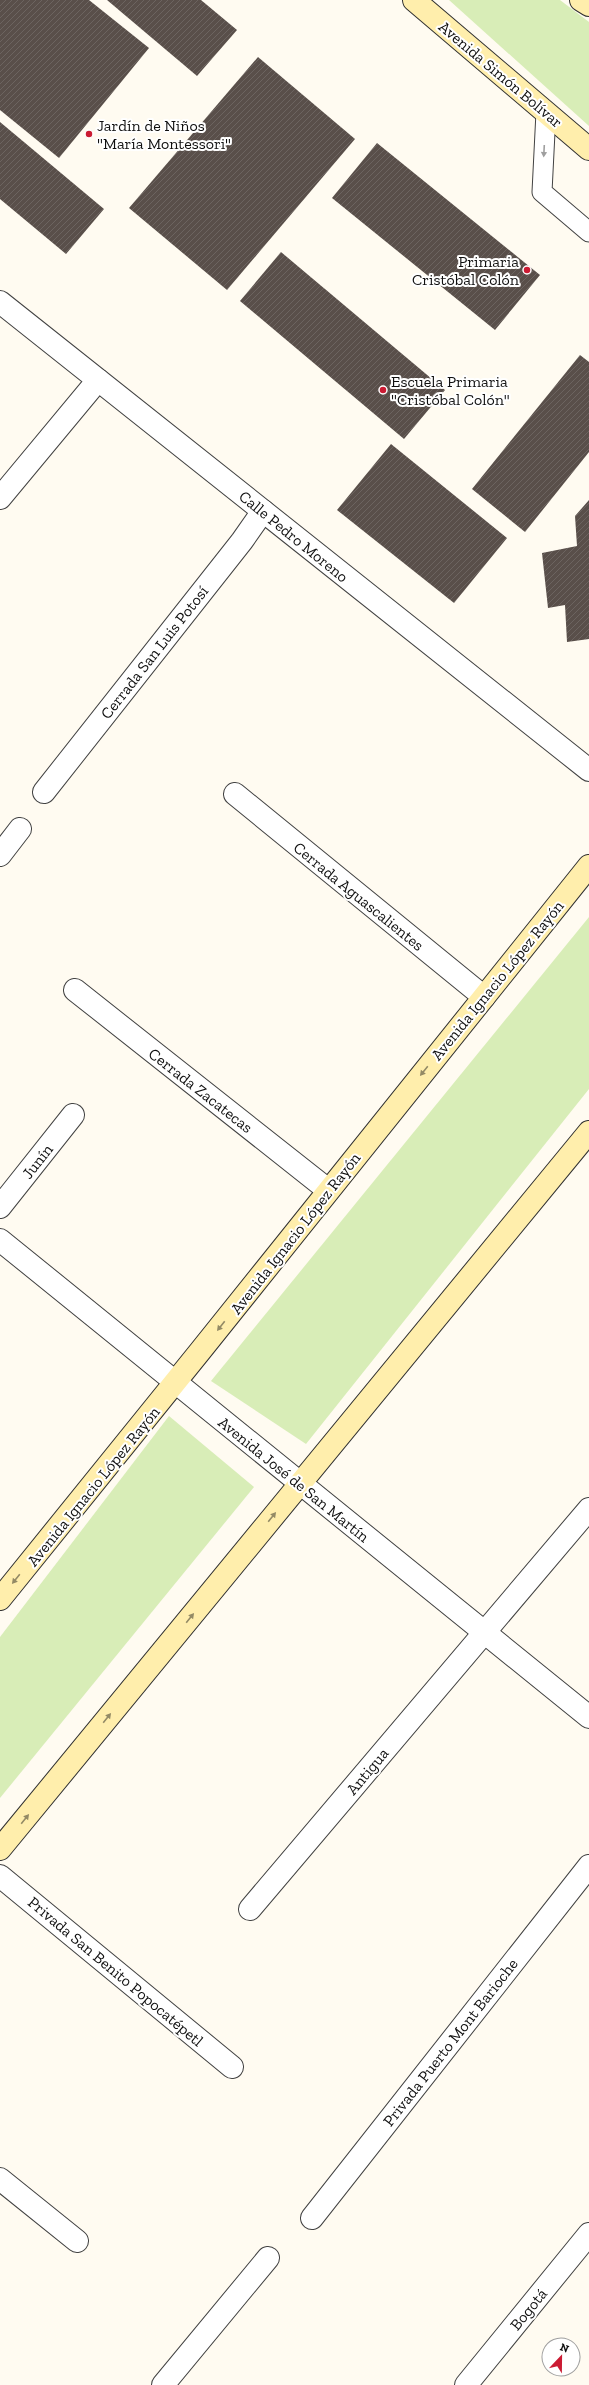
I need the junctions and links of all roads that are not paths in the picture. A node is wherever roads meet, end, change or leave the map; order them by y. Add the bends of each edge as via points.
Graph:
1 (414, 0) edge
2 (581, 0) edge
3 (589, 5) edge
4 (546, 112) junction
5 (589, 149) edge
6 (589, 232) edge
7 (0, 302) edge
8 (98, 380) junction
9 (0, 498) edge
10 (263, 511) junction
11 (589, 770) edge
12 (44, 792) dead end
13 (235, 794) dead end
14 (20, 829) dead end
15 (0, 855) edge
16 (589, 866) edge
17 (75, 990) dead end
18 (484, 997) junction
19 (73, 1115) dead end
20 (589, 1132) edge
21 (328, 1190) junction
22 (0, 1207) edge
23 (0, 1240) edge
24 (176, 1383) junction
25 (300, 1483) junction
26 (589, 1508) edge
27 (0, 1599) edge
28 (484, 1633) junction
29 (589, 1718) edge
30 (0, 1849) edge
31 (589, 1866) edge
32 (0, 1876) edge
33 (250, 1909) dead end
34 (232, 2067) dead end
35 (0, 2178) edge
36 (312, 2218) dead end
37 (589, 2234) edge
38 (77, 2241) dead end
39 (268, 2258) dead end
40 (163, 2385) edge
41 (466, 2385) edge

1 - 4 street, Avenida Simón Bolívar
2 - 3 street
4 - 5 street, Avenida Simón Bolívar
4 -> 6 lane via 542,192
7 - 8 street, Calle Pedro Moreno
8 - 9 street
8 - 10 street, Calle Pedro Moreno
10 - 11 street, Calle Pedro Moreno
10 - 12 street, Cerrada San Luis Potosí
13 - 18 street, Cerrada Aguascalientes
14 - 15 street
16 - 18 street, Avenida Ignacio López Rayón
17 - 21 street, Cerrada Zacatecas
18 -> 21 street, Avenida Ignacio López Rayón
19 - 22 street, Junín
20 - 25 street
21 -> 24 street, Avenida Ignacio López Rayón
23 - 24 street, Avenida José de San Martín
24 - 25 street, Avenida José de San Martín
24 -> 27 street, Avenida Ignacio López Rayón
25 - 28 street, Avenida José de San Martín
30 -> 25 street
26 - 28 street, Antigua
28 - 29 street, Avenida José de San Martín
28 - 33 street, Antigua
31 - 36 street, Privada Puerto Mont Barioche
32 - 34 street, Privada San Benito Popocatépetl
35 - 38 street
37 - 41 street, Bogotá
39 - 40 street

